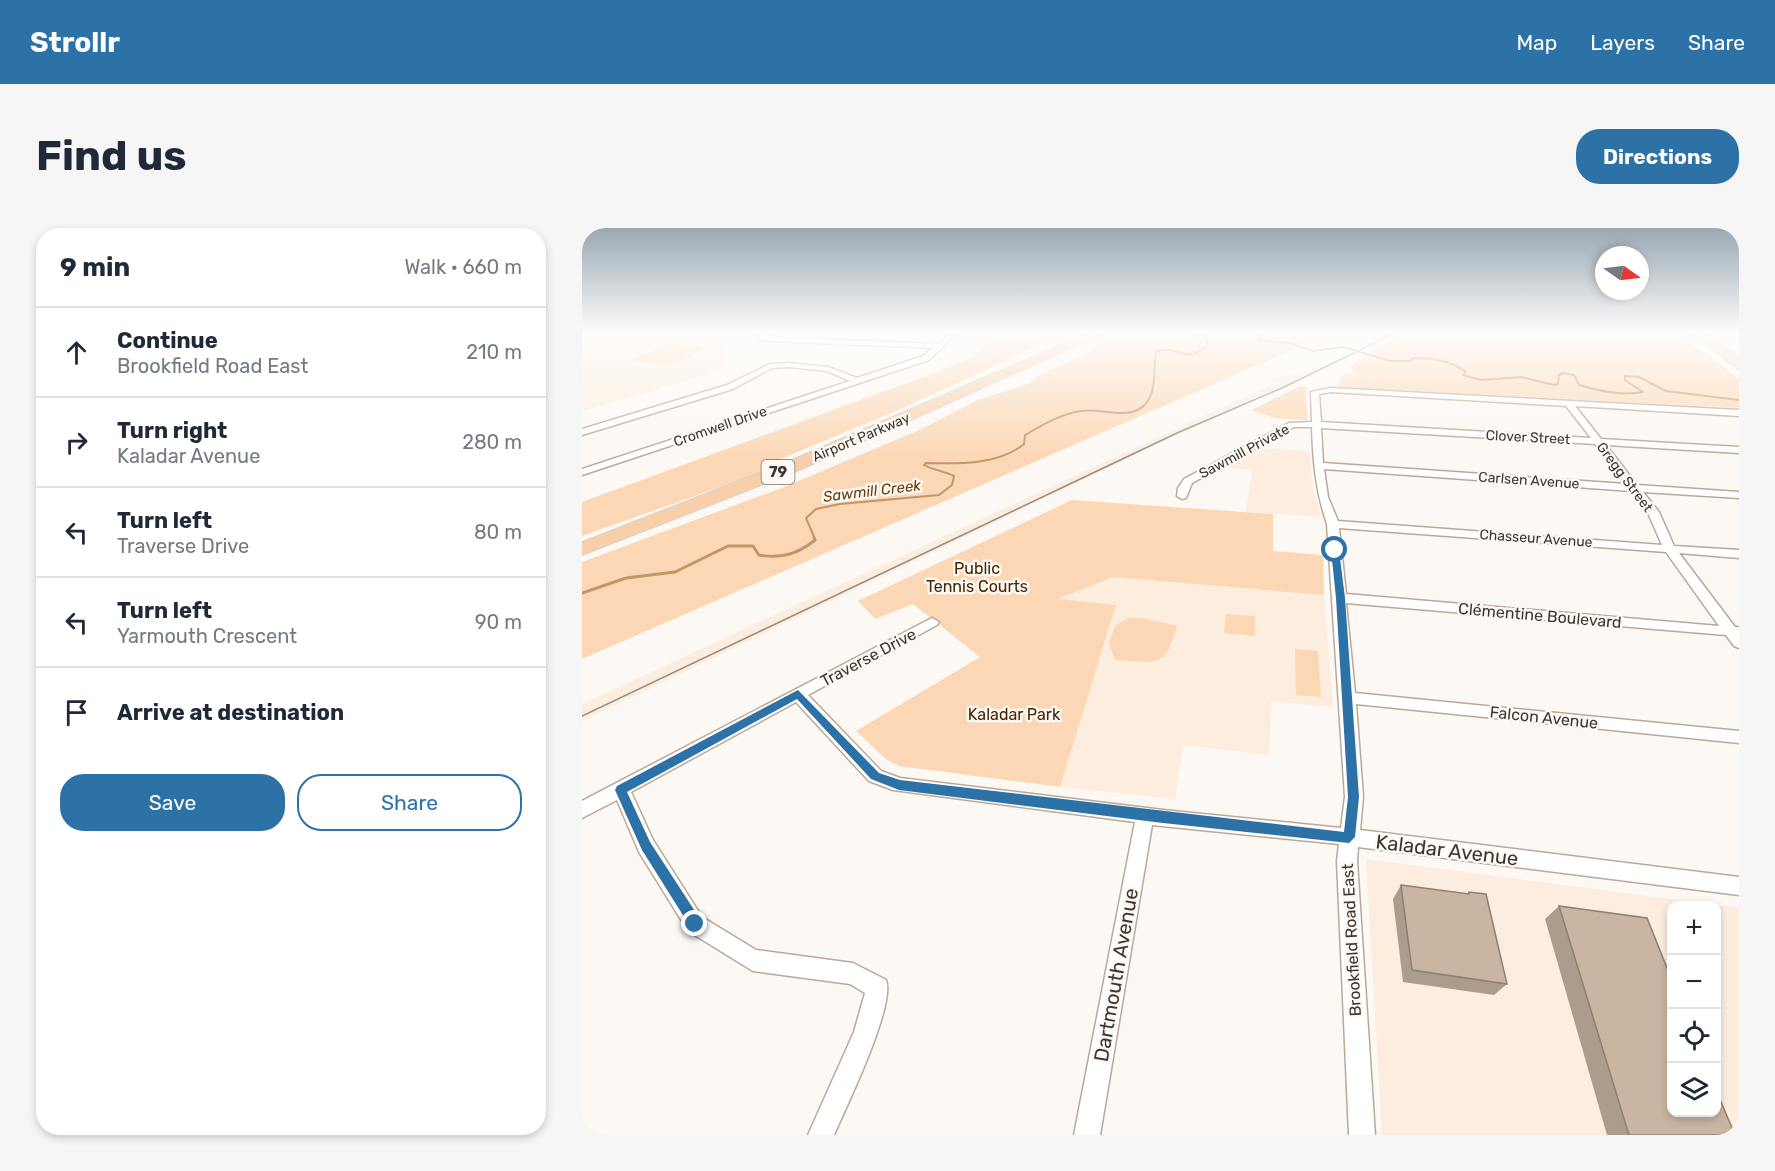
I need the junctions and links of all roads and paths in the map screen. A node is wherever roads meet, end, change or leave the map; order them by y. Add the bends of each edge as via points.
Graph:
1 (752, 375) edge
2 (844, 375) edge
3 (870, 375) edge
4 (997, 375) edge
5 (1001, 375) edge
6 (855, 380) junction
7 (972, 388) junction
8 (1568, 403) junction
9 (1739, 413) edge
10 (1318, 425) junction
11 (582, 432) edge
12 (1597, 440) junction
13 (1739, 450) edge
14 (1318, 466) junction
15 (582, 472) edge
16 (1634, 487) junction
17 (1739, 495) edge
18 (1182, 496) dead end
19 (1334, 524) junction
20 (1669, 548) junction
21 (582, 549) edge
22 (1739, 554) edge
23 (1340, 598) junction
24 (932, 622) dead end
25 (1736, 635) edge
26 (798, 694) junction
27 (1348, 698) junction
28 (1739, 737) edge
29 (621, 790) junction
30 (582, 810) edge
31 (1145, 815) junction
32 (1349, 837) junction
33 (1739, 886) edge
34 (821, 1135) edge
35 (1087, 1135) edge
36 (1362, 1135) edge

1 - 11 street via 730,387
2 - 6 street
3 - 6 street, Cromwell Drive
4 - 7 highway, Airport Parkway / 79
5 - 7 highway, Airport Parkway / 79
6 - 15 street, Cromwell Drive
7 - 21 highway, Airport Parkway / 79 via 791,467
8 - 9 street
8 - 10 street, Brookfield Road East via 1317,391
8 - 12 street, Gregg Street
10 - 12 street, Clover Street
10 - 14 street, Brookfield Road East
10 - 18 street, Sawmill Private via 1292,425 1188,481
12 - 13 street, Clover Street
12 - 16 street, Gregg Street
14 - 16 street, Carlsen Avenue
14 - 19 street, Brookfield Road East via 1323,497
16 - 17 street, Carlsen Avenue
16 - 20 street, Gregg Street via 1653,512
19 - 20 street, Chasseur Avenue
19 - 23 street, Brookfield Road East
20 - 22 street, Chasseur Avenue
20 - 25 street, Gregg Street
23 - 25 street, Clémentine Boulevard
23 - 27 street, Brookfield Road East
24 - 26 street, Traverse Drive
26 - 29 street, Traverse Drive
26 - 31 street, Kaladar Avenue via 875,776 899,785
27 - 28 street, Falcon Avenue
27 - 32 street, Brookfield Road East via 1354,797
29 - 30 street, Traverse Drive
29 - 34 street via 646,846 695,924 753,960 854,974 878,988 865,1034
31 - 32 street, Kaladar Avenue
31 - 35 street, Dartmouth Avenue
32 - 33 street, Kaladar Avenue
32 - 36 street, Brookfield Road East via 1347,861

